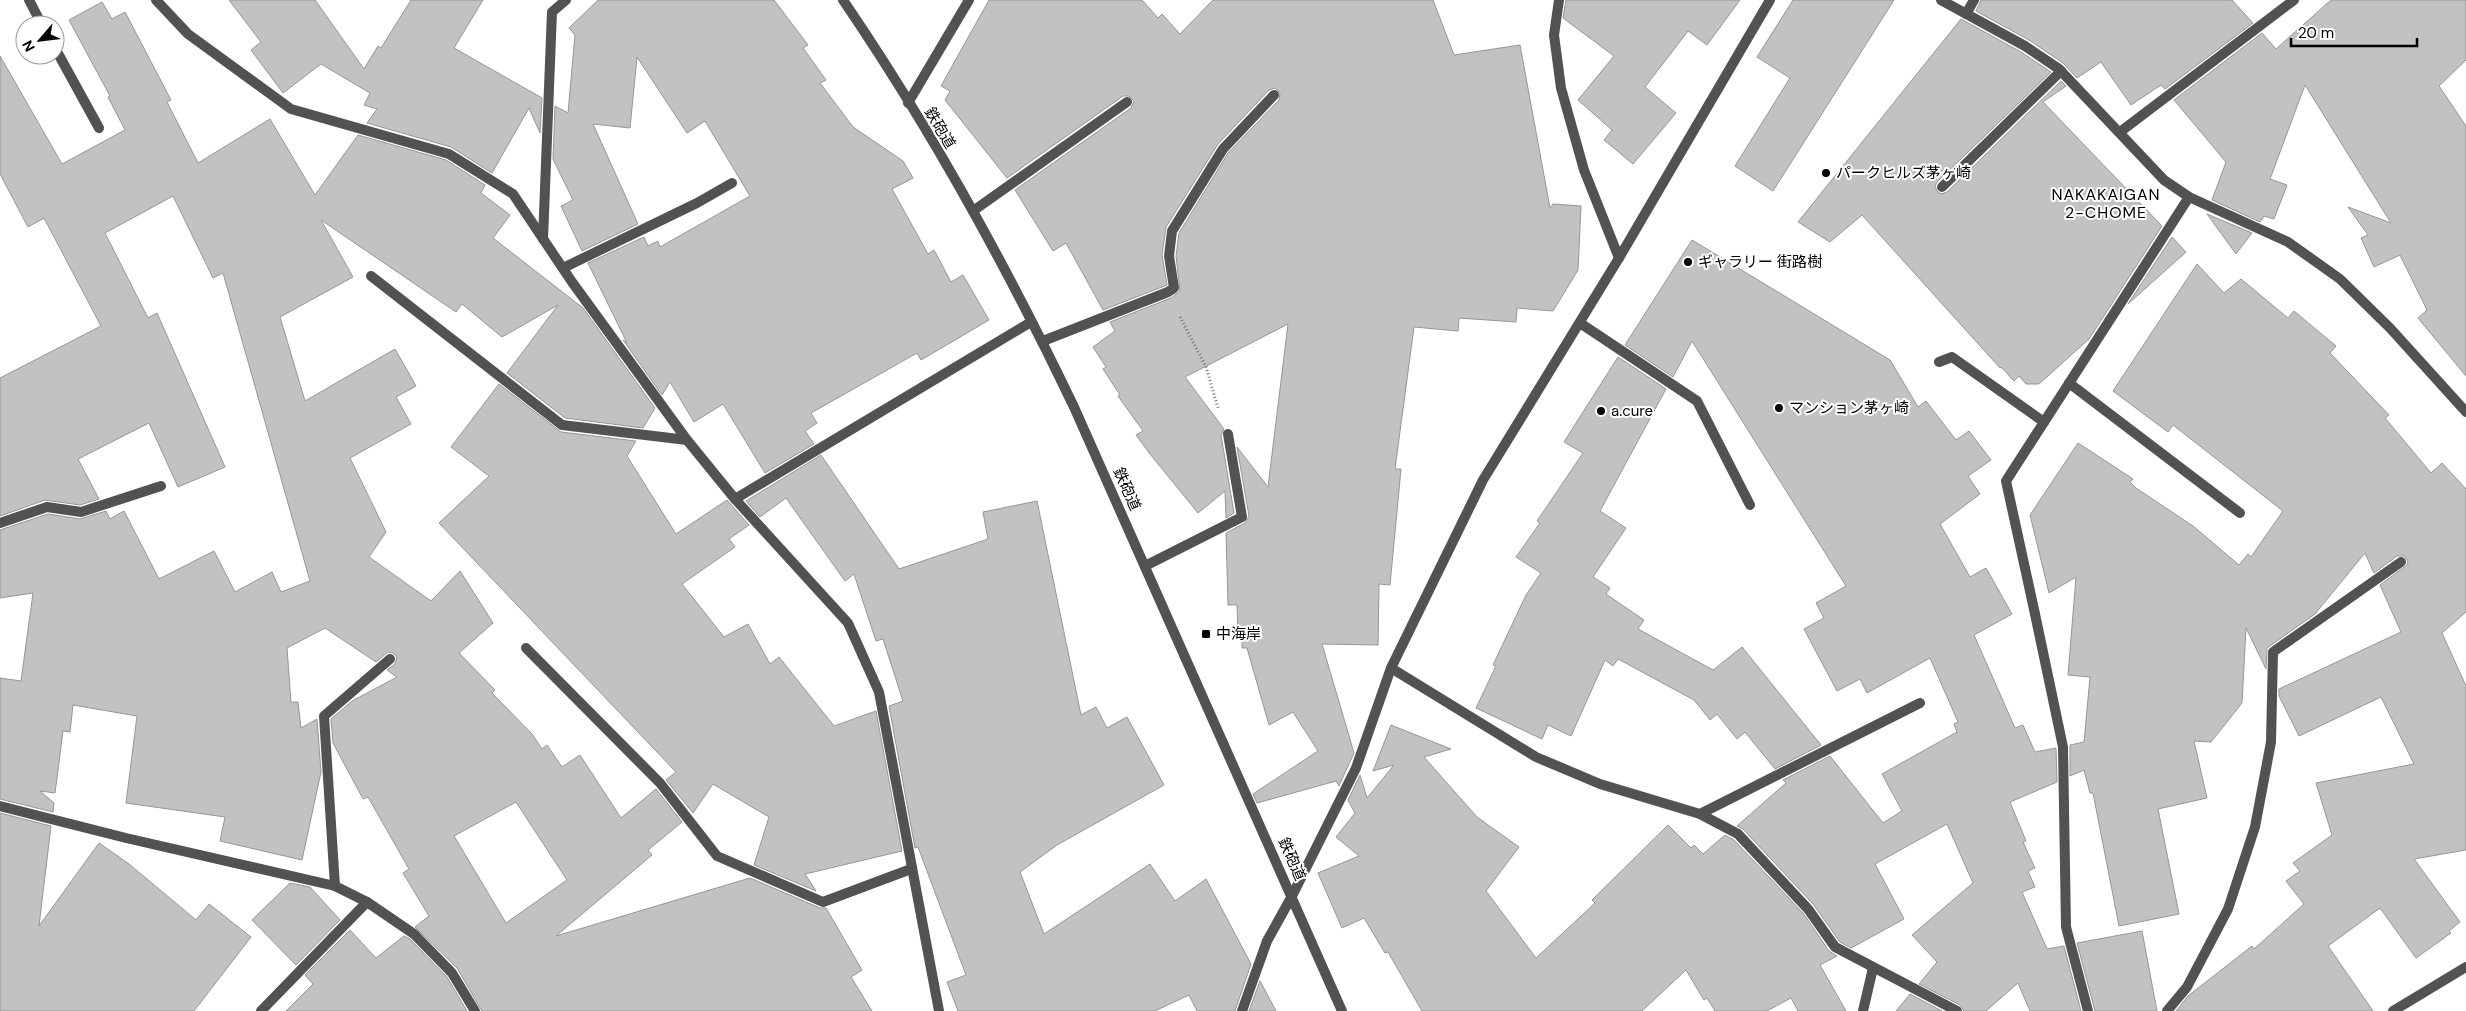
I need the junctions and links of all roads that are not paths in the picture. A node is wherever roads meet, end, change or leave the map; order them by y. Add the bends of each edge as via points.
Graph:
1 (29, 0) edge
2 (156, 0) edge
3 (566, 0) edge
4 (843, 0) edge
5 (970, 0) edge
6 (1559, 0) edge
7 (1770, 0) edge
8 (1941, 0) edge
9 (1974, 0) edge
10 (2294, 0) edge
11 (1966, 14) junction
12 (37, 15) edge
13 (64, 65) edge
14 (2061, 71) junction
15 (1274, 95) dead end
16 (908, 102) junction
17 (1126, 102) dead end
18 (99, 128) dead end
19 (2120, 132) junction
20 (732, 183) dead end
21 (1942, 187) dead end
22 (2189, 197) junction
23 (973, 211) junction
24 (543, 240) junction
25 (1619, 258) junction
26 (563, 268) junction
27 (371, 276) dead end
28 (1031, 322) junction
29 (1580, 323) junction
30 (1043, 341) junction
31 (1939, 362) dead end
32 (2069, 383) junction
33 (2466, 412) edge
34 (2044, 422) junction
35 (1228, 434) road end
36 (687, 440) junction
37 (161, 486) dead end
38 (736, 499) junction
39 (1750, 505) dead end
40 (2240, 513) dead end
41 (0, 522) edge
42 (2401, 562) dead end
43 (1144, 566) junction
44 (526, 648) dead end
45 (390, 658) dead end
46 (1391, 668) junction
47 (1920, 703) dead end
48 (0, 806) edge
49 (1700, 814) junction
50 (911, 869) junction
51 (335, 886) junction
52 (1292, 896) junction
53 (367, 902) junction
54 (2466, 967) edge
55 (1873, 968) junction
56 (261, 1011) edge
57 (475, 1011) edge
58 (939, 1011) edge
59 (1242, 1011) edge
60 (1342, 1011) edge
61 (1863, 1011) edge
62 (1957, 1011) edge
63 (2088, 1011) edge
64 (2167, 1011) edge
65 (2393, 1011) edge

1 - 12 street
2 - 24 street via 188,34 291,109 449,154 513,194
3 - 24 street via 552,12
4 - 16 street, 鉄砲道
5 - 16 street
6 - 25 street via 1554,35 1561,88 1584,170
7 - 25 street
8 - 11 street
9 - 11 street
10 - 19 street
11 - 14 street via 2025,46
13 - 18 street
14 - 19 street
14 - 21 street
15 - 30 street via 1223,149 1172,231 1169,256 1174,288
16 - 23 street, 鉄砲道
17 - 23 street
19 - 22 street via 2164,180
20 - 26 street
22 - 32 street
22 - 33 street via 2288,242 2340,279 2390,328
23 - 28 street, 鉄砲道
24 - 26 street
25 - 29 street
26 - 36 street
27 - 36 street via 562,424
28 - 30 street, 鉄砲道
28 - 38 street
29 - 39 street via 1697,401
29 - 46 street via 1483,480
30 - 43 street, 鉄砲道
31 - 34 street via 1952,357
32 - 34 street
32 - 40 street
34 - 63 street via 2006,481 2064,747 2066,926
35 - 43 street via 1242,517
36 - 38 street
37 - 41 street via 81,512 47,507
38 - 50 street via 848,623 879,692
42 - 64 street via 2273,652 2272,742 2255,827 2228,909 2187,986
43 - 52 street, 鉄砲道
44 - 50 street via 660,783 717,856 822,902
45 - 51 street via 324,716
46 - 49 street via 1536,756 1600,784
46 - 52 street via 1356,768
47 - 49 street
48 - 51 street
49 - 55 street via 1738,834 1808,909 1836,948
50 - 58 street
51 - 53 street
52 - 59 street via 1267,941
52 - 60 street, 鉄砲道
53 - 56 street
53 - 57 street via 420,941 452,973
54 - 65 street
55 - 61 street
55 - 62 street

